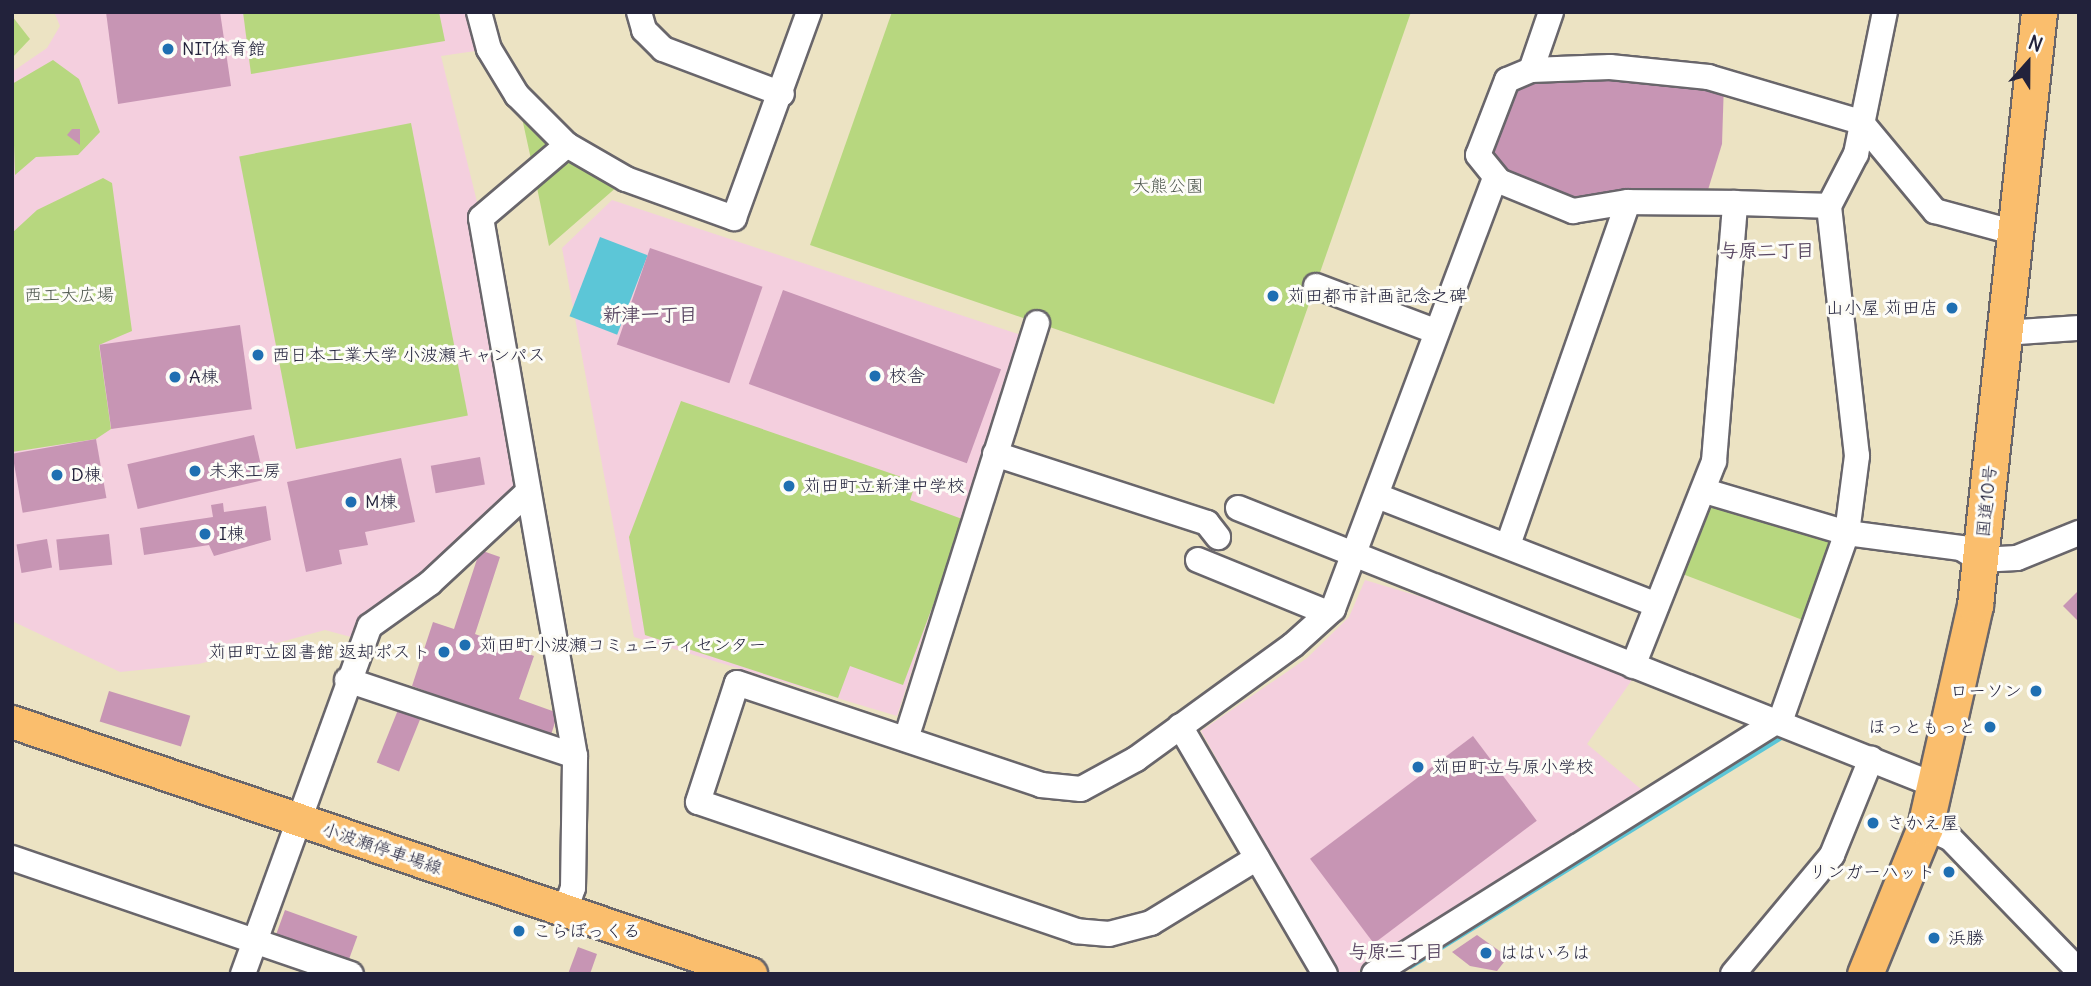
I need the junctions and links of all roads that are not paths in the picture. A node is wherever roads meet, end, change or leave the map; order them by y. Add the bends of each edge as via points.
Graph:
1 (480, 12) edge
2 (639, 12) edge
3 (809, 12) edge
4 (1551, 12) edge
5 (2023, 12) edge
6 (2039, 12) edge
7 (1877, 14) edge
8 (1531, 70) junction
9 (782, 94) junction
10 (1861, 122) junction
11 (567, 145) junction
12 (1495, 177) junction
13 (1628, 202) junction
14 (1735, 203) junction
15 (1829, 206) junction
16 (2008, 230) junction
17 (1316, 286) dead end
18 (1037, 323) dead end
19 (2079, 328) edge
20 (1437, 332) junction
21 (2005, 333) junction
22 (995, 454) junction
23 (1705, 491) junction
24 (527, 493) junction
25 (1380, 497) junction
26 (1238, 508) dead end
27 (1847, 533) junction
28 (2079, 533) edge
29 (1217, 537) dead end
30 (1508, 545) junction
31 (1970, 554) junction
32 (1354, 556) junction
33 (1198, 560) dead end
34 (1657, 605) junction
35 (1328, 613) junction
36 (1633, 666) junction
37 (347, 680) junction
38 (1781, 719) junction
39 (12, 722) edge
40 (1180, 726) junction
41 (906, 739) junction
42 (575, 756) junction
43 (1871, 759) junction
44 (1930, 782) junction
45 (296, 819) junction
46 (1925, 827) junction
47 (12, 858) edge
48 (1257, 858) junction
49 (565, 912) junction
50 (254, 941) junction
51 (2079, 971) edge
52 (243, 974) edge
53 (351, 974) edge
54 (751, 974) edge
55 (1325, 974) edge
56 (1374, 974) edge
57 (1733, 974) edge
58 (1849, 974) edge
59 (1865, 974) edge

1 - 11 street via 489,49 517,95
2 - 9 street via 644,30 663,49
3 - 9 street
4 - 8 street
5 - 16 highway, 国道10号
6 - 16 highway, 国道10号
7 - 10 street
8 - 10 street via 1610,67 1708,78
8 - 12 street via 1507,80 1478,155
9 - 11 street via 734,218 626,179
10 - 15 street via 1856,154
10 - 16 street via 1935,211
11 - 24 street via 481,218
12 - 13 street via 1573,211
12 - 20 street
13 - 14 street
13 - 30 street
14 - 15 street
14 - 23 street via 1724,393
15 - 27 street via 1857,456
16 - 21 highway, 国道10号
16 - 31 highway, 国道10号
17 - 20 street
18 - 22 street
19 - 21 street
20 - 25 street
21 - 31 highway, 国道10号
22 - 29 street via 1207,523
22 - 41 street
23 - 27 street
23 - 34 street
24 - 37 street via 430,583 381,614 362,640
24 - 42 street
25 - 30 street
25 - 32 street
26 - 32 street
27 - 31 street
27 - 38 street
28 - 31 street via 2017,558
30 - 34 street
31 - 44 highway, 国道10号
32 - 35 street
32 - 36 street
33 - 35 street
34 - 36 street
35 - 40 street
36 - 38 street
37 - 42 street
37 - 45 street
38 - 43 street
38 - 56 street
39 - 45 main road, 小波瀬停車場線
40 - 41 street via 1112,775 1081,789 1041,785
40 - 48 street
41 - 48 street via 737,683 698,802 1077,932 1109,934 1151,923
42 - 49 street via 573,888
43 - 44 street
43 - 57 street via 1832,855
44 - 46 highway, 国道10号
44 - 58 highway, 国道10号 via 1875,922
45 - 49 main road, 小波瀬停車場線
45 - 50 street
46 - 51 street via 1950,838
46 - 59 highway, 国道10号
47 - 50 street
48 - 55 street
49 - 54 main road, 小波瀬停車場線
50 - 52 street
50 - 53 street

